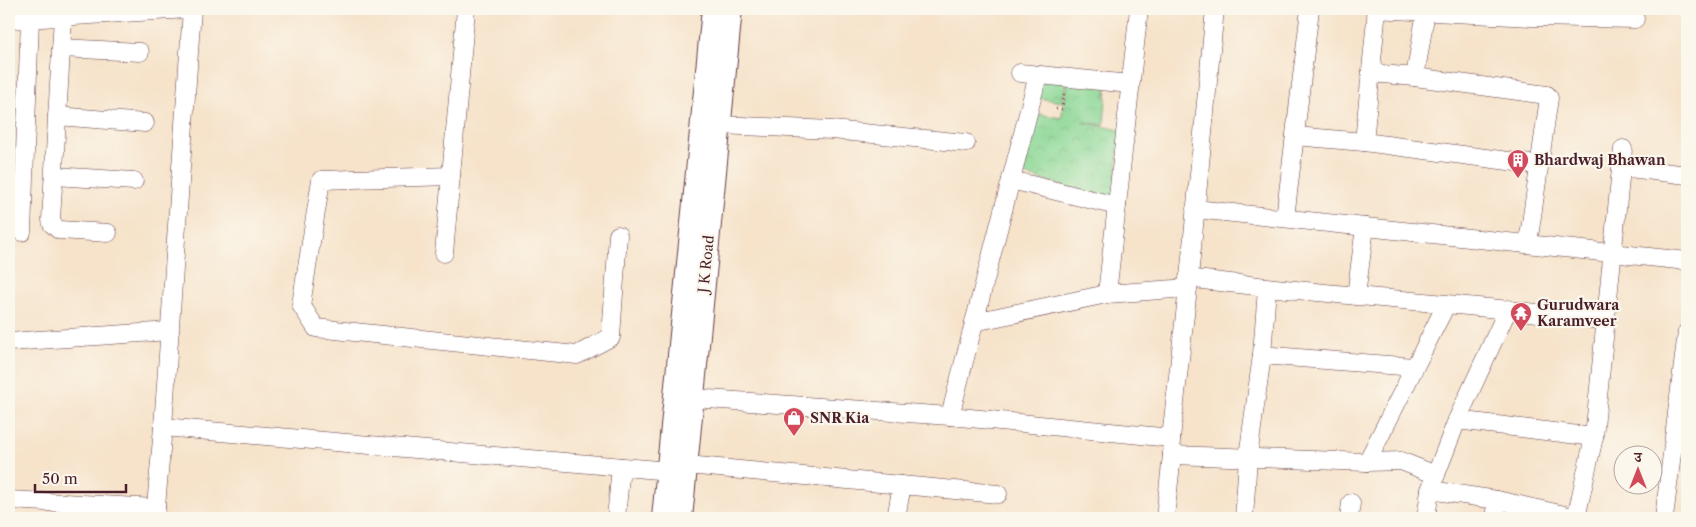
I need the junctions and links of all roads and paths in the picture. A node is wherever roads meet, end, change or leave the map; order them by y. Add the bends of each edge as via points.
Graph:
1 (188, 9) edge
2 (192, 9) edge
3 (466, 9) edge
4 (713, 9) edge
5 (731, 9) edge
6 (1138, 9) edge
7 (1215, 9) edge
8 (1310, 9) edge
9 (1375, 9) edge
10 (1426, 11) junction
11 (1532, 13) edge
12 (62, 17) junction
13 (30, 19) junction
14 (1635, 19) dead end
15 (9, 20) edge
16 (61, 48) junction
17 (140, 52) dead end
18 (1371, 73) junction
19 (1020, 74) dead end
20 (1038, 75) junction
21 (1415, 77) junction
22 (1130, 84) junction
23 (1064, 94) dead end
24 (1056, 109) dead end
25 (57, 116) junction
26 (145, 123) dead end
27 (720, 125) junction
28 (1295, 136) junction
29 (1364, 142) junction
30 (966, 144) dead end
31 (1623, 149) dead end
32 (1539, 165) junction
33 (1621, 167) junction
34 (1687, 175) edge
35 (54, 176) junction
36 (451, 176) junction
37 (1011, 180) junction
38 (134, 181) dead end
39 (1117, 206) junction
40 (1195, 209) junction
41 (1285, 218) junction
42 (1365, 226) junction
43 (22, 232) dead end
44 (108, 233) dead end
45 (618, 235) dead end
46 (1528, 244) junction
47 (444, 253) dead end
48 (1612, 254) junction
49 (1687, 261) edge
50 (1188, 283) junction
51 (1267, 288) junction
52 (1107, 294) junction
53 (1356, 296) junction
54 (1446, 305) junction
55 (1508, 309) junction
56 (1606, 321) junction
57 (974, 322) junction
58 (170, 332) junction
59 (1687, 339) edge
60 (9, 342) edge
61 (1262, 355) junction
62 (1414, 367) junction
63 (686, 407) junction
64 (950, 416) junction
65 (1457, 420) junction
66 (163, 428) junction
67 (1594, 437) junction
68 (1171, 447) junction
69 (1248, 457) junction
70 (1367, 462) junction
71 (621, 467) junction
72 (680, 469) junction
73 (1433, 482) junction
74 (902, 485) junction
75 (998, 494) dead end
76 (9, 500) edge
77 (1497, 500) junction
78 (155, 513) edge
79 (616, 518) edge
80 (663, 518) edge
81 (682, 518) edge
82 (896, 518) edge
83 (1165, 518) edge
84 (1244, 518) edge
85 (1426, 518) edge
86 (1495, 518) edge
87 (1577, 518) edge
88 (1664, 518) edge

1 - 12 street
2 - 58 street
3 - 36 street
4 - 63 main road, J K Road
5 - 27 main road, J K Road
6 - 22 street
7 - 40 street
8 - 28 street
9 - 10 street
9 - 18 street
10 - 11 street
10 - 21 street
11 - 14 street
12 - 13 street
12 - 16 street
13 - 15 street
13 - 43 street
16 - 17 street
16 - 25 street
18 - 21 street
18 - 29 street
19 - 20 street
20 - 22 street
20 - 37 street
21 - 32 street via 1547,95
22 - 39 street
23 - 24 path via 1062,109
25 - 26 street
25 - 35 street
27 - 30 street via 832,130
27 - 63 main road, J K Road
28 - 29 street
28 - 41 street
29 - 32 street
31 - 33 street
32 - 46 street
33 - 34 street
33 - 48 street
35 - 38 street
35 - 44 street via 51,220 55,227 59,230
36 - 45 street via 321,180 301,305 316,328 577,355 610,337
36 - 47 street
37 - 39 street
37 - 57 street
39 - 52 street
40 - 41 street
40 - 50 street
41 - 42 street
42 - 46 street
42 - 53 street
46 - 48 street
48 - 49 street
48 - 56 street
50 - 51 street
50 - 52 street
50 - 68 street
51 - 53 street
51 - 61 street
52 - 57 street
53 - 54 street
54 - 55 street
54 - 62 street
55 - 56 street
55 - 65 street
56 - 67 street
57 - 64 street
58 - 60 street
58 - 66 street
59 - 88 street
61 - 62 street
61 - 69 street
62 - 70 street
63 - 64 street
63 - 72 main road, J K Road
64 - 68 street
65 - 67 street
65 - 73 street
66 - 71 street
66 - 78 street
67 - 87 street
68 - 69 street
68 - 83 street
69 - 70 street
69 - 84 street
70 - 73 street via 1401,461
71 - 72 street
71 - 79 street
72 - 74 street
72 - 80 main road, J K Road
72 - 81 main road, J K Road
73 - 77 street
73 - 85 street
74 - 75 street
74 - 82 street
76 - 78 street
77 - 86 street
77 - 87 street

